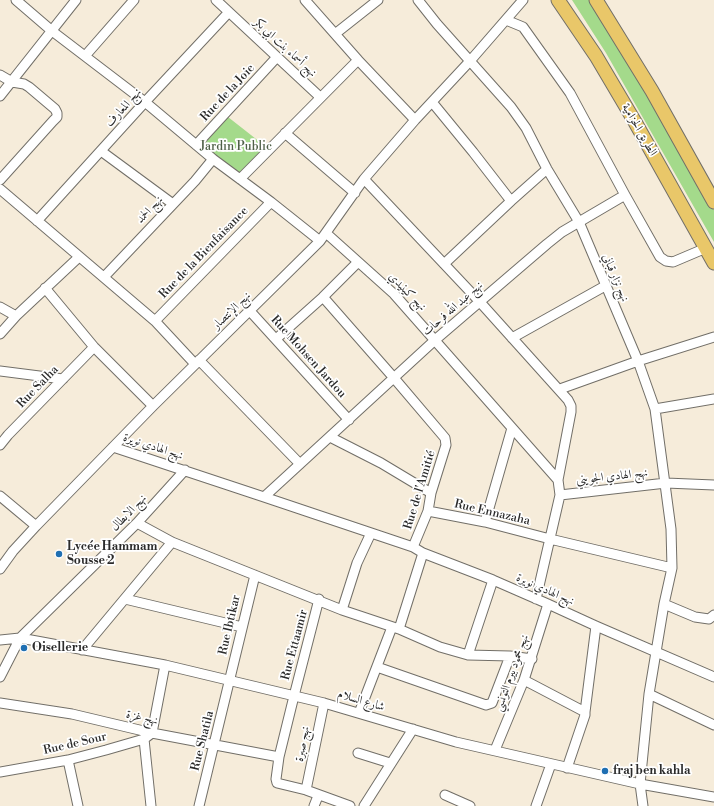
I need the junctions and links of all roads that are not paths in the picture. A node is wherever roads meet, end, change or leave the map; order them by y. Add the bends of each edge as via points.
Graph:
1 (16, 0) edge
2 (76, 0) edge
3 (134, 0) edge
4 (216, 0) edge
5 (305, 0) edge
6 (378, 0) edge
7 (418, 0) edge
8 (523, 0) edge
9 (558, 0) edge
10 (596, 0) edge
11 (229, 12) junction
12 (506, 20) junction
13 (52, 31) junction
14 (335, 34) junction
15 (85, 56) junction
16 (277, 57) junction
17 (358, 60) junction
18 (470, 62) junction
19 (0, 75) edge
20 (12, 82) junction
21 (0, 96) edge
22 (320, 97) junction
23 (145, 102) junction
24 (432, 102) junction
25 (415, 120) junction
26 (285, 133) junction
27 (196, 145) junction
28 (101, 151) junction
29 (213, 159) junction
30 (547, 169) junction
31 (240, 179) junction
32 (364, 179) junction
33 (0, 180) edge
34 (0, 189) edge
35 (355, 192) junction
36 (625, 195) junction
37 (511, 201) junction
38 (271, 202) junction
39 (714, 202) edge
40 (173, 204) junction
41 (38, 221) junction
42 (579, 222) junction
43 (326, 233) junction
44 (320, 241) junction
45 (706, 248) junction
46 (79, 257) junction
47 (358, 262) junction
48 (714, 263) edge
49 (444, 264) junction
50 (104, 276) junction
51 (605, 286) junction
52 (45, 288) junction
53 (323, 297) junction
54 (479, 301) junction
55 (0, 307) edge
56 (249, 310) junction
57 (16, 316) junction
58 (155, 321) junction
59 (0, 334) edge
60 (714, 337) edge
61 (512, 338) junction
62 (276, 340) junction
63 (435, 340) junction
64 (94, 348) junction
65 (638, 361) junction
66 (197, 362) junction
67 (0, 371) edge
68 (394, 378) junction
69 (63, 379) junction
70 (560, 389) junction
71 (714, 399) edge
72 (152, 406) junction
73 (655, 409) junction
74 (349, 420) junction
75 (512, 428) junction
76 (4, 434) edge
77 (330, 437) junction
78 (0, 445) edge
79 (113, 447) junction
80 (300, 464) junction
81 (185, 470) junction
82 (558, 480) junction
83 (666, 483) junction
84 (714, 485) edge
85 (431, 493) junction
86 (560, 495) junction
87 (0, 496) edge
88 (264, 497) junction
89 (428, 511) junction
90 (485, 522) junction
91 (137, 523) junction
92 (36, 526) junction
93 (371, 533) junction
94 (550, 539) junction
95 (172, 542) junction
96 (413, 548) junction
97 (423, 553) junction
98 (672, 568) junction
99 (0, 569) edge
100 (255, 575) junction
101 (493, 580) junction
102 (125, 598) junction
103 (319, 599) junction
104 (536, 599) junction
105 (548, 604) junction
106 (664, 604) junction
107 (342, 610) junction
108 (714, 615) edge
109 (596, 626) junction
110 (242, 627) junction
111 (395, 628) junction
112 (20, 638) junction
113 (0, 640) edge
114 (82, 650) junction
115 (657, 652) junction
116 (468, 655) junction
117 (510, 656) junction
118 (532, 659) junction
119 (165, 665) junction
120 (377, 667) junction
121 (0, 677) edge
122 (714, 677) edge
123 (524, 680) junction
124 (230, 681) junction
125 (650, 694) junction
126 (294, 696) junction
127 (0, 703) edge
128 (324, 703) junction
129 (585, 712) junction
130 (359, 713) junction
131 (714, 725) edge
132 (413, 729) junction
133 (152, 733) junction
134 (144, 739) junction
135 (214, 745) junction
136 (495, 750) junction
137 (358, 753) dead end
138 (280, 757) junction
139 (68, 760) junction
140 (390, 763) junction
141 (551, 764) junction
142 (568, 768) junction
143 (0, 772) edge
144 (640, 784) junction
145 (306, 790) junction
146 (444, 795) dead end
147 (318, 796) junction
148 (714, 797) edge
149 (78, 806) edge
150 (152, 806) edge
151 (199, 806) edge
152 (314, 806) edge
153 (350, 806) edge
154 (364, 806) edge
155 (470, 806) edge
156 (536, 806) edge
157 (643, 806) edge

1 - 13 street
2 - 13 street
3 - 15 street
4 - 11 street, نهج أسماء بنت ابي بكر
5 - 14 street
6 - 14 street
7 - 18 street, نهج نزار قباني
8 - 12 street, نهج الإنتصار
9 - 45 highway, الطريق الحزامية via 596,56
10 - 39 highway via 652,91
11 - 16 street, نهج أسماء بنت ابي بكر
11 - 23 street, نهج المعارف
12 - 18 street, نهج الإنتصار
12 - 36 street via 523,27 570,93
13 - 15 street
13 - 20 street
14 - 17 street
15 - 23 street
16 - 22 street, نهج أسماء بنت ابي بكر
16 - 27 street, Rue de la Joie
17 - 22 street
17 - 25 street
18 - 24 street, نهج الإنتصار
18 - 30 street, نهج نزار قباني via 511,107 526,128
19 - 20 street
20 - 21 street
20 - 33 street via 29,87 55,109 57,117
22 - 26 street
23 - 27 street
23 - 28 street, نهج المعارف
24 - 25 street, نهج الإنتصار
24 - 37 street
25 - 32 street, نهج الإنتصار
26 - 31 street
26 - 35 street
27 - 29 street
28 - 40 street
28 - 41 street, نهج المعارف
29 - 31 street
29 - 40 street, نهج الحمد
30 - 37 street
30 - 42 street, نهج نزار قباني
31 - 38 street
32 - 35 street, نهج الإنتصار
32 - 49 street
34 - 41 street
35 - 43 street, نهج الإنتصار
36 - 42 street, نهج عبد الله فرحات
36 - 45 street via 660,257 666,261 673,262
37 - 49 street
38 - 44 street
38 - 58 street, Rue de la Bienfaisance
40 - 50 street, نهج الحمد
41 - 46 street
42 - 51 street, نهج نزار قباني
42 - 54 street, نهج عبد الله فرحات via 562,232
43 - 44 street, نهج الإنتصار
43 - 47 street, نهج كينيدي
44 - 56 street, نهج الإنتصار
45 - 48 highway, الطريق الحزامية
46 - 50 street
46 - 52 street
47 - 53 street
47 - 63 street, نهج كينيدي via 394,294
49 - 54 street
50 - 58 street
51 - 61 street
51 - 65 street, نهج نزار قباني
52 - 57 street
52 - 64 street
53 - 62 street
53 - 68 street, Rue de l'Amitié
54 - 61 street
54 - 63 street, نهج عبد الله فرحات
55 - 57 street
56 - 62 street, Rue Mohsen Jardou
56 - 66 street, نهج الإنتصار
57 - 59 street
58 - 66 street
60 - 65 street
61 - 70 street
62 - 74 street, Rue Mohsen Jardou
63 - 68 street, نهج عبد الله فرحات
63 - 75 street, نهج كينيدي
64 - 69 street, Rue Salha
64 - 72 street
65 - 70 street
65 - 73 street, نهج نزار قباني
66 - 72 street, نهج الإنتصار
66 - 80 street
67 - 69 street
68 - 74 street, نهج عبد الله فرحات
68 - 85 street, Rue de l'Amitié via 445,438 446,445
69 - 76 street, Rue Salha
70 - 82 street via 571,406 571,412
71 - 73 street
72 - 79 street, نهج الإنتصار
73 - 83 street, نهج نزار قباني
74 - 77 street, نهج عبد الله فرحات
75 - 82 street, نهج كينيدي
75 - 90 street
76 - 78 street, Rue Salha
77 - 80 street, نهج عبد الله فرحات
77 - 85 street
79 - 81 street, نهج الهادي نويرة
79 - 92 street, نهج الإنتصار
80 - 88 street, نهج عبد الله فرحات
81 - 88 street, نهج الهادي نويرة
81 - 91 street, نهج الابطال
82 - 86 street
83 - 84 street
83 - 86 street, نهج الهادي الجويني
83 - 98 street, نهج نزار قباني
85 - 89 street, Rue de l'Amitié
86 - 94 street
87 - 92 street
88 - 93 street
89 - 90 street, Rue Ennazaha
89 - 96 street, Rue de l'Amitié
90 - 94 street, Rue Ennazaha
91 - 95 street
91 - 112 street, نهج الابطال
92 - 99 street, نهج الإنتصار
93 - 96 street
93 - 107 street via 357,563
94 - 98 street, Rue Ennazaha
94 - 104 street
95 - 100 street
95 - 102 street
96 - 97 street, Rue de l'Amitié
97 - 101 street, نهج الهادي نويرة
97 - 111 street
98 - 106 street, نهج نزار قباني
100 - 103 street
100 - 110 street, Rue Ibtikar
101 - 104 street, نهج الهادي نويرة
101 - 116 street
102 - 110 street
102 - 114 street
103 - 107 street
103 - 126 street, Rue Ettaamir
104 - 105 street, نهج الهادي نويرة
105 - 109 street, نهج الهادي نويرة
105 - 118 street, نهج محمود بيرم التونسي
106 - 108 street via 701,618 709,619
106 - 115 street, نهج نزار قباني
107 - 111 street
109 - 115 street, نهج الهادي نويرة
109 - 129 street
110 - 124 street, Rue Ibtikar
111 - 116 street via 440,647
111 - 120 street via 382,650
112 - 113 street, شارع السلام
112 - 114 street, شارع السلام
112 - 121 street, نهج الابطال
114 - 119 street, شارع السلام
115 - 122 street, نهج الهادي نويرة
115 - 125 street, نهج نزار قباني
116 - 117 street
117 - 118 street
117 - 120 street via 492,703 486,705
118 - 123 street, نهج محمود بيرم التونسي
119 - 124 street, شارع السلام
119 - 133 street
120 - 130 street
123 - 129 street
123 - 136 street, نهج محمود بيرم التونسي
124 - 126 street, شارع السلام
124 - 135 street, Rue Shatila
125 - 131 street
125 - 144 street, نهج نزار قباني
126 - 128 street, شارع السلام
126 - 138 street, Rue Ettaamir
127 - 133 street, نهج غزة via 72,714
128 - 130 street, شارع السلام
128 - 145 street, نهج صبرة
129 - 142 street
130 - 132 street, شارع السلام
132 - 136 street, شارع السلام
132 - 140 street
133 - 134 street, Rue de Sour
133 - 135 street, نهج غزة
134 - 139 street, Rue de Sour
134 - 150 street
135 - 138 street, نهج غزة
135 - 151 street, Rue Shatila
136 - 141 street, شارع السلام
137 - 140 street
138 - 145 street, Rue Ettaamir via 277,783
139 - 143 street, Rue de Sour
139 - 149 street
140 - 154 street
141 - 142 street, شارع السلام
141 - 156 street
142 - 144 street, شارع السلام
144 - 148 street, شارع السلام
144 - 157 street, نهج نزار قباني
145 - 147 street
146 - 155 street
147 - 152 street
147 - 153 street

